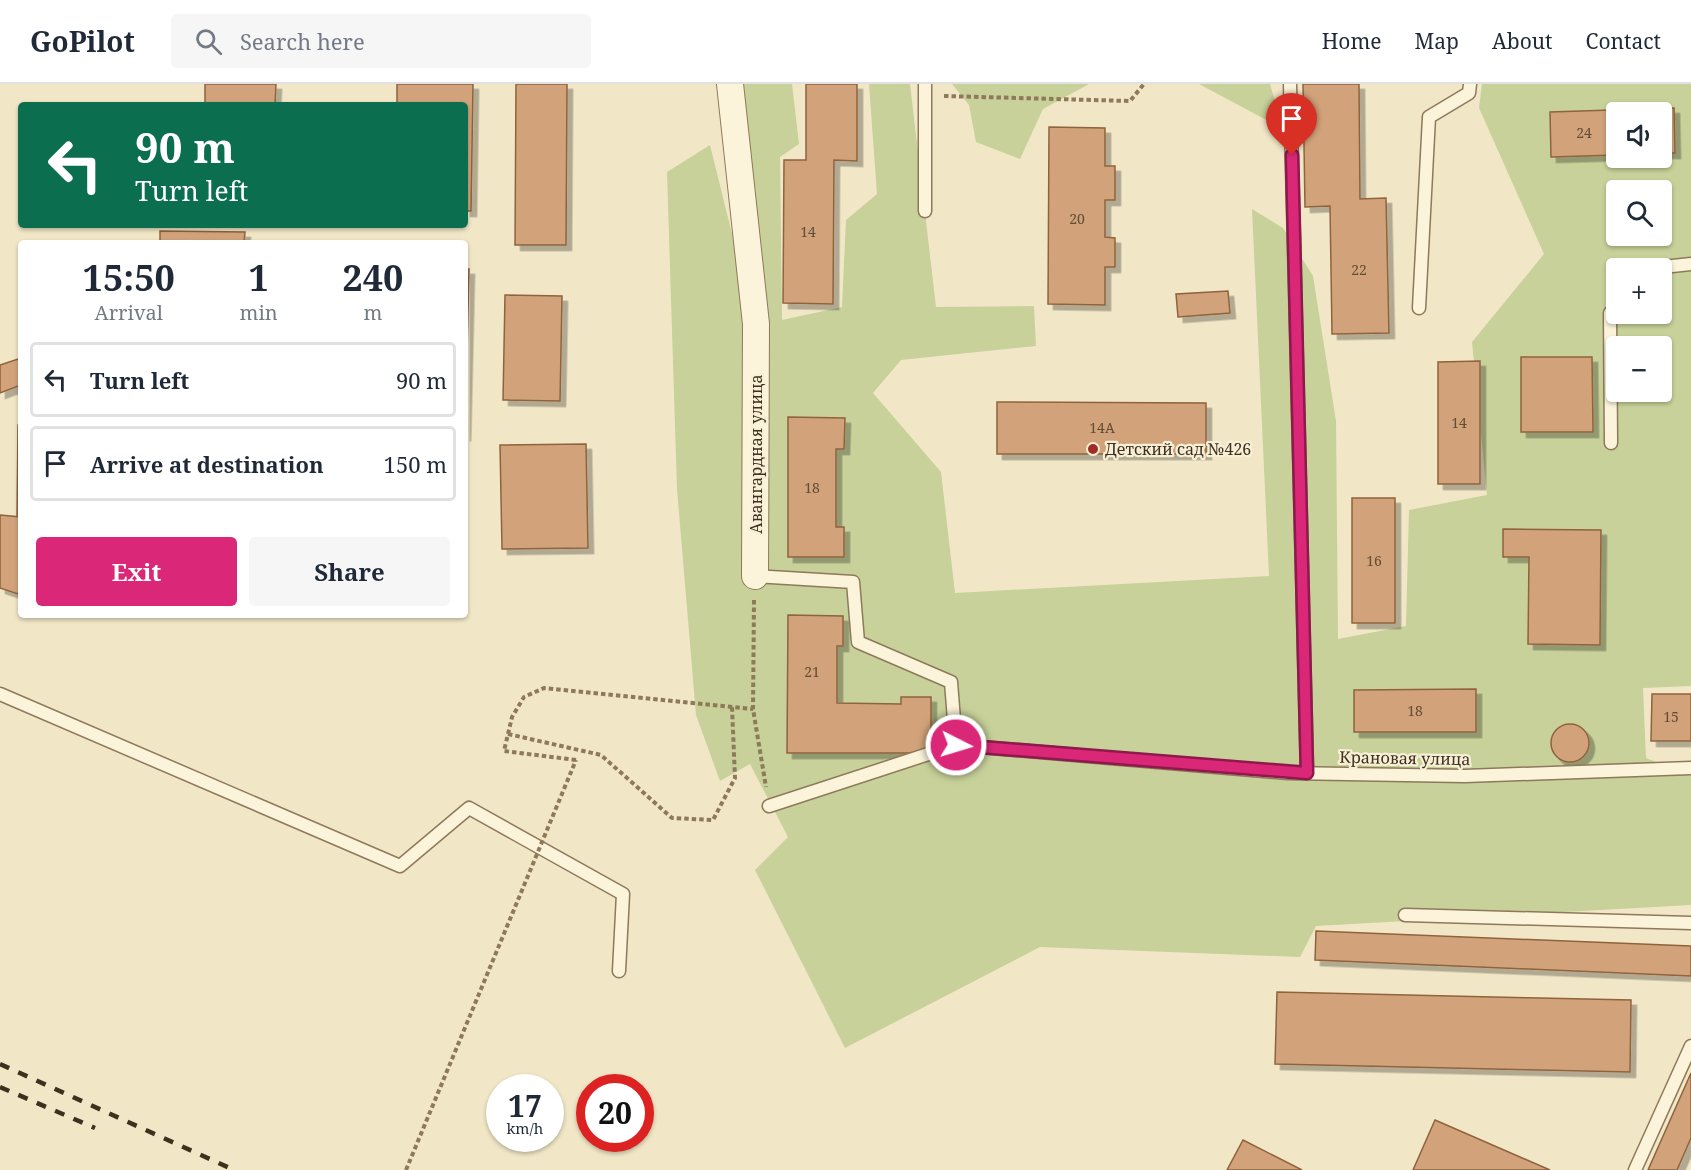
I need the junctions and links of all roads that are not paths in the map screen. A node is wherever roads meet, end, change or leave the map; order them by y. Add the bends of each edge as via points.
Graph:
1 (730, 84) edge
2 (1290, 84) edge
3 (1470, 84) edge
4 (925, 90) edge
5 (925, 211) dead end
6 (1691, 264) edge
7 (1672, 266) edge
8 (1419, 308) dead end
9 (1610, 324) edge
10 (1611, 443) dead end
11 (755, 576) joint
12 (0, 694) edge
13 (956, 745) junction
14 (1691, 768) edge
15 (1307, 773) junction
16 (769, 806) road end
17 (1405, 915) dead end
18 (1691, 923) edge
19 (619, 971) dead end
20 (1691, 1046) edge
21 (1635, 1170) edge

1 - 11 street, Авангардная улица via 756,324
2 - 15 lane
3 - 8 lane via 1469,93 1429,117
4 - 5 lane
6 - 7 lane
9 - 10 lane
11 - 13 lane via 853,582 858,642 951,682
12 - 19 lane via 400,866 469,808 623,894
13 - 15 lane, Крановая улица
13 - 16 lane, Крановая улица
14 - 15 lane, Крановая улица via 1465,776
17 - 18 lane
20 - 21 lane

